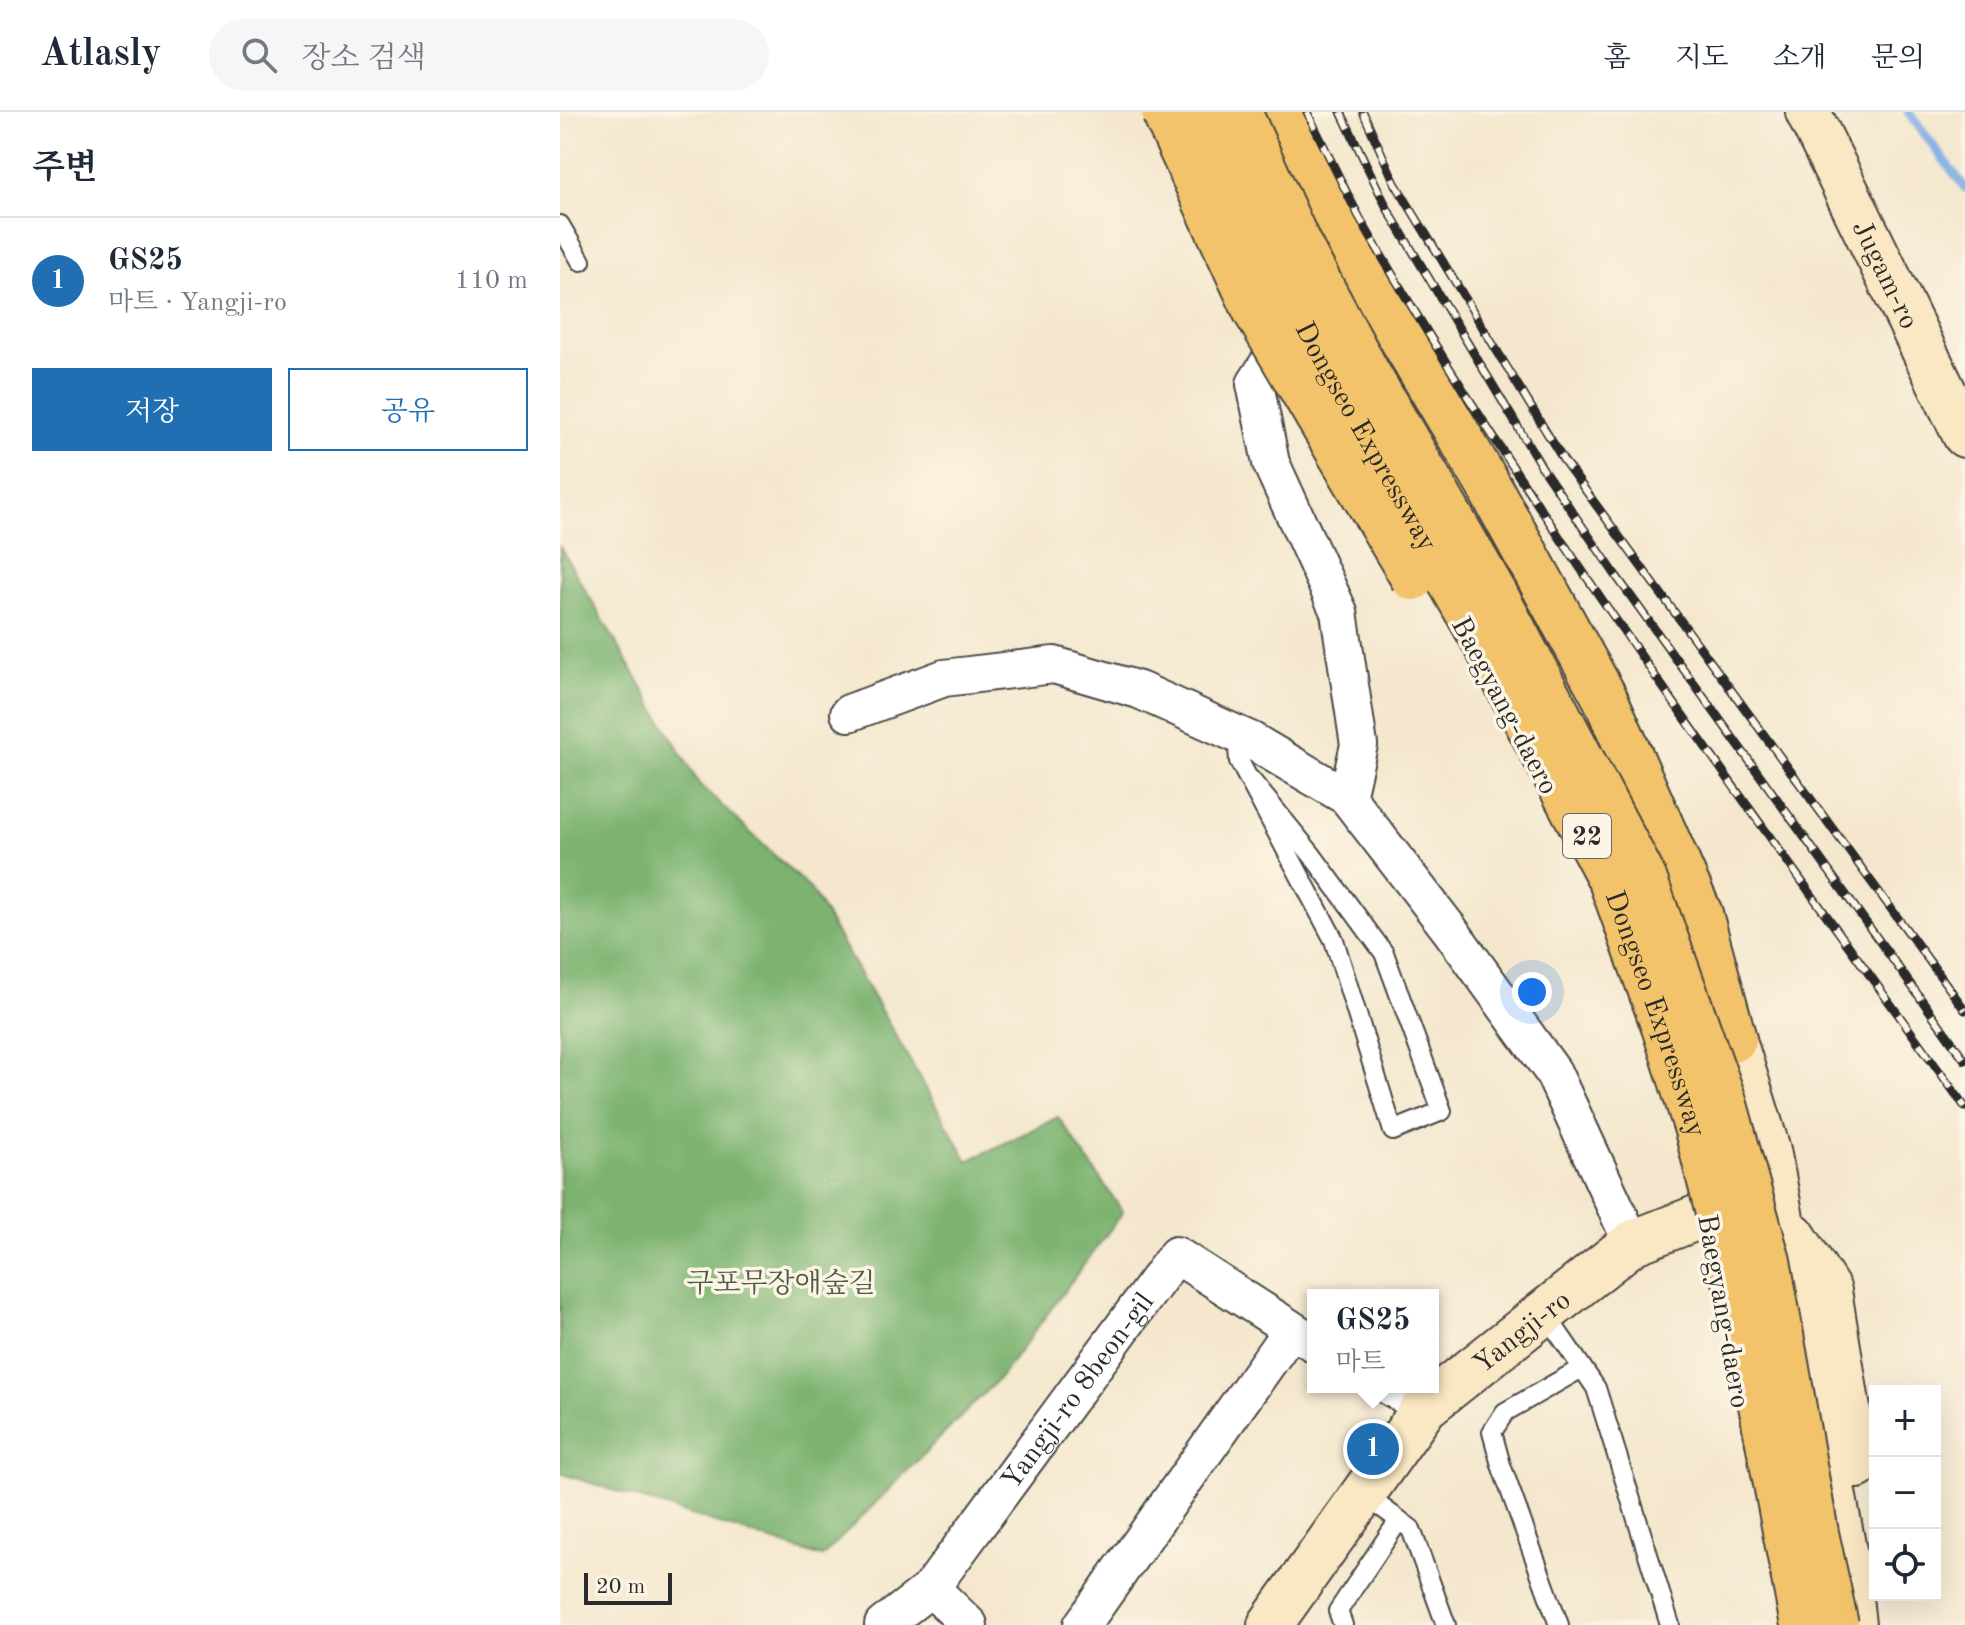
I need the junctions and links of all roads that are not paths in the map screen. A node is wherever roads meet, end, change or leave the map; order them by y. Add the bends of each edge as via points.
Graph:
1 (1164, 112) edge
2 (1176, 112) edge
3 (1201, 112) edge
4 (1239, 112) edge
5 (1259, 112) edge
6 (1280, 112) edge
7 (1808, 112) edge
8 (560, 225) edge
9 (581, 261) dead end
10 (1290, 329) junction
11 (1965, 435) edge
12 (849, 713) dead end
13 (1237, 734) junction
14 (1250, 779) junction
15 (1347, 797) junction
16 (1734, 1039) junction
17 (1668, 1064) junction
18 (1777, 1200) junction
19 (1709, 1213) junction
20 (1632, 1243) junction
21 (1544, 1312) junction
22 (1302, 1337) edge
23 (1582, 1368) junction
24 (1439, 1377) edge
25 (1407, 1397) edge
26 (1363, 1494) junction
27 (1399, 1520) junction
28 (1869, 1538) edge
29 (931, 1588) junction
30 (1879, 1601) edge
31 (883, 1625) edge
32 (969, 1625) edge
33 (1082, 1625) edge
34 (1270, 1625) edge
35 (1343, 1625) edge
36 (1446, 1625) edge
37 (1559, 1625) edge
38 (1670, 1625) edge
39 (1782, 1625) edge
40 (1803, 1625) edge
41 (1836, 1625) edge
42 (1853, 1625) edge
43 (1883, 1625) edge

1 - 17 main road, bridge via 1255,310 1452,644 1605,931
2 - 10 main road, Baegyang-daero
3 - 40 main road, Dongseo Expressway / 22, bridge via 1313,342 1484,641 1611,881 1701,1143 1744,1316
4 - 41 main road, Dongseo Expressway / 22, bridge via 1298,243 1502,608 1644,878 1724,1101 1768,1261
5 - 16 main road via 1330,264 1678,890
6 - 16 main road via 1332,221 1486,481 1605,698 1700,914
7 - 11 main road, Jugam-ro
8 - 9 lane
10 - 15 street via 1255,384 1271,463 1339,612 1359,745
10 - 17 main road, Baegyang-daero via 1415,535 1555,795 1619,928
12 - 13 street via 944,678 1054,665 1139,690
13 - 14 lane via 1239,761
13 - 15 street
14 - 14 lane via 1334,940 1393,1131 1442,1111 1384,953
15 - 20 street via 1553,1072
16 - 18 main road via 1768,1150
17 - 19 main road, Baegyang-daero
18 - 19 main road, Yangji-ro
18 - 28 main road via 1829,1291
18 - 42 main road via 1846,1561
19 - 20 main road, Yangji-ro
19 - 39 main road, Baegyang-daero
20 - 21 main road, Yangji-ro
21 - 23 lane
21 - 24 main road, Yangji-ro
22 - 29 street, Yangji-ro 8beon-gil via 1176,1255
22 - 33 street, Yangji-ro 8beon-gil
23 - 37 lane via 1505,1412 1492,1432
23 - 38 lane via 1596,1388
25 - 26 main road, Yangji-ro
26 - 27 lane
26 - 34 main road, Yangji-ro
27 - 35 lane via 1338,1611
27 - 36 lane via 1411,1529
29 - 31 street, Yangji-ro 8beon-gil
29 - 32 street
30 - 43 main road

